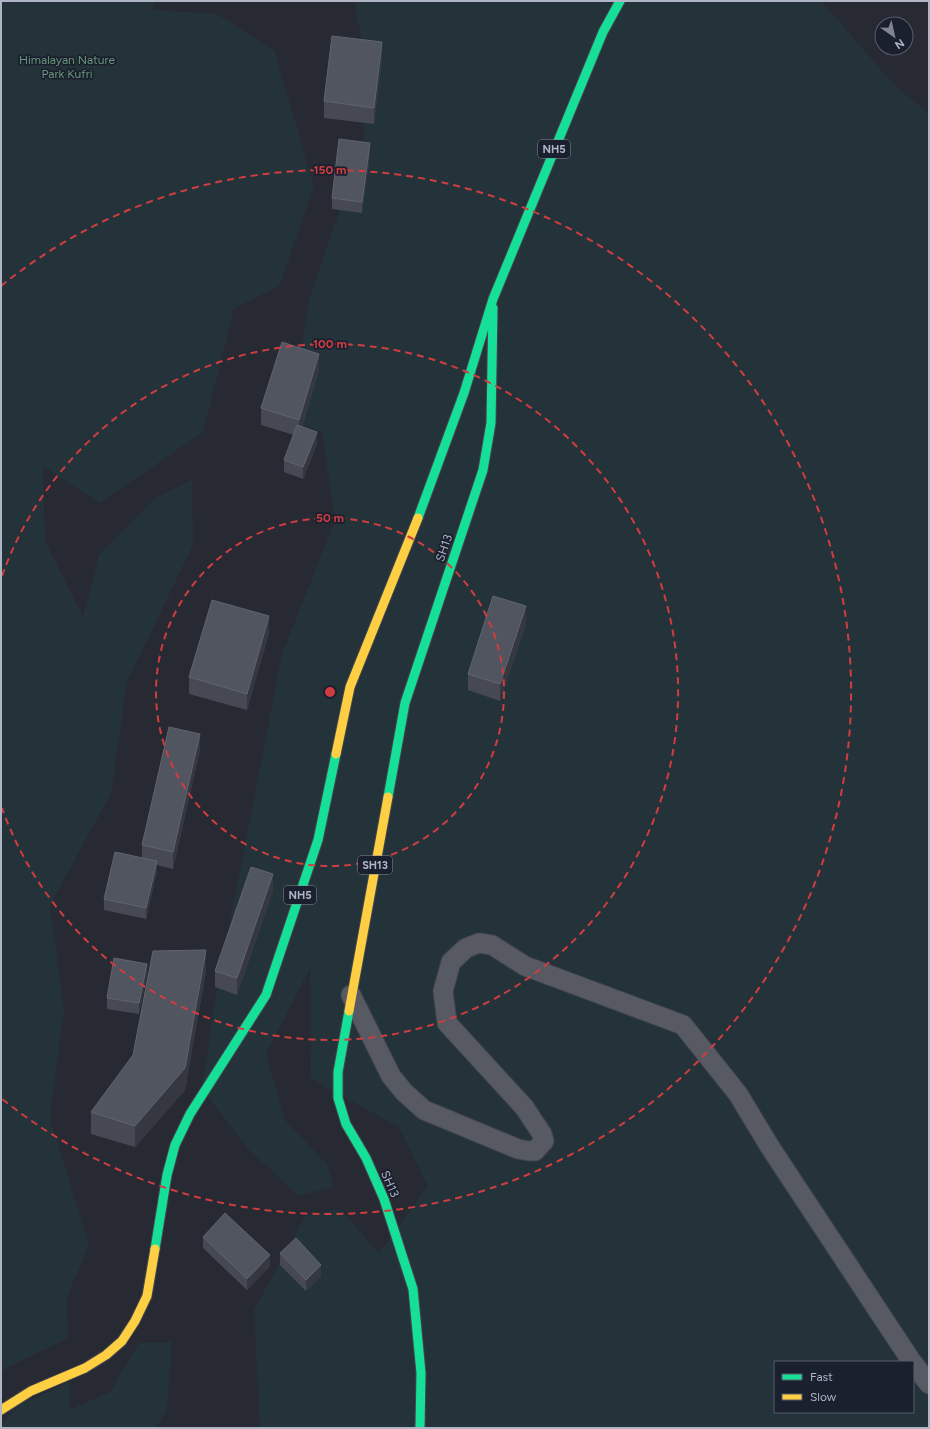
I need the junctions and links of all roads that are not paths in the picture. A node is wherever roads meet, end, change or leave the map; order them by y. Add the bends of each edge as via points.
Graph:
1 (620, 1) edge
2 (493, 299) junction
3 (352, 994) junction
4 (912, 1361) edge
5 (914, 1363) edge
6 (929, 1384) edge
7 (1, 1410) edge
8 (420, 1428) edge

1 - 2 main road, NH5 via 603,32
2 - 3 main road, SH13 / SH13 via 491,423 483,470 405,703
2 - 7 main road, NH5 via 464,393 427,497 350,687 318,840 266,995 190,1114 175,1145 167,1175 147,1296 122,1341 106,1355 85,1368 31,1391
3 - 4 street via 391,1076 424,1110 518,1149 529,1151 536,1151 544,1141 542,1134 524,1107 447,1023 443,991 451,962 466,948 479,943 492,945 525,966 682,1025 738,1094
3 - 8 main road, SH13 / SH13 via 338,1072 338,1098 346,1124 366,1158 384,1199 413,1289 421,1373
5 - 6 street

